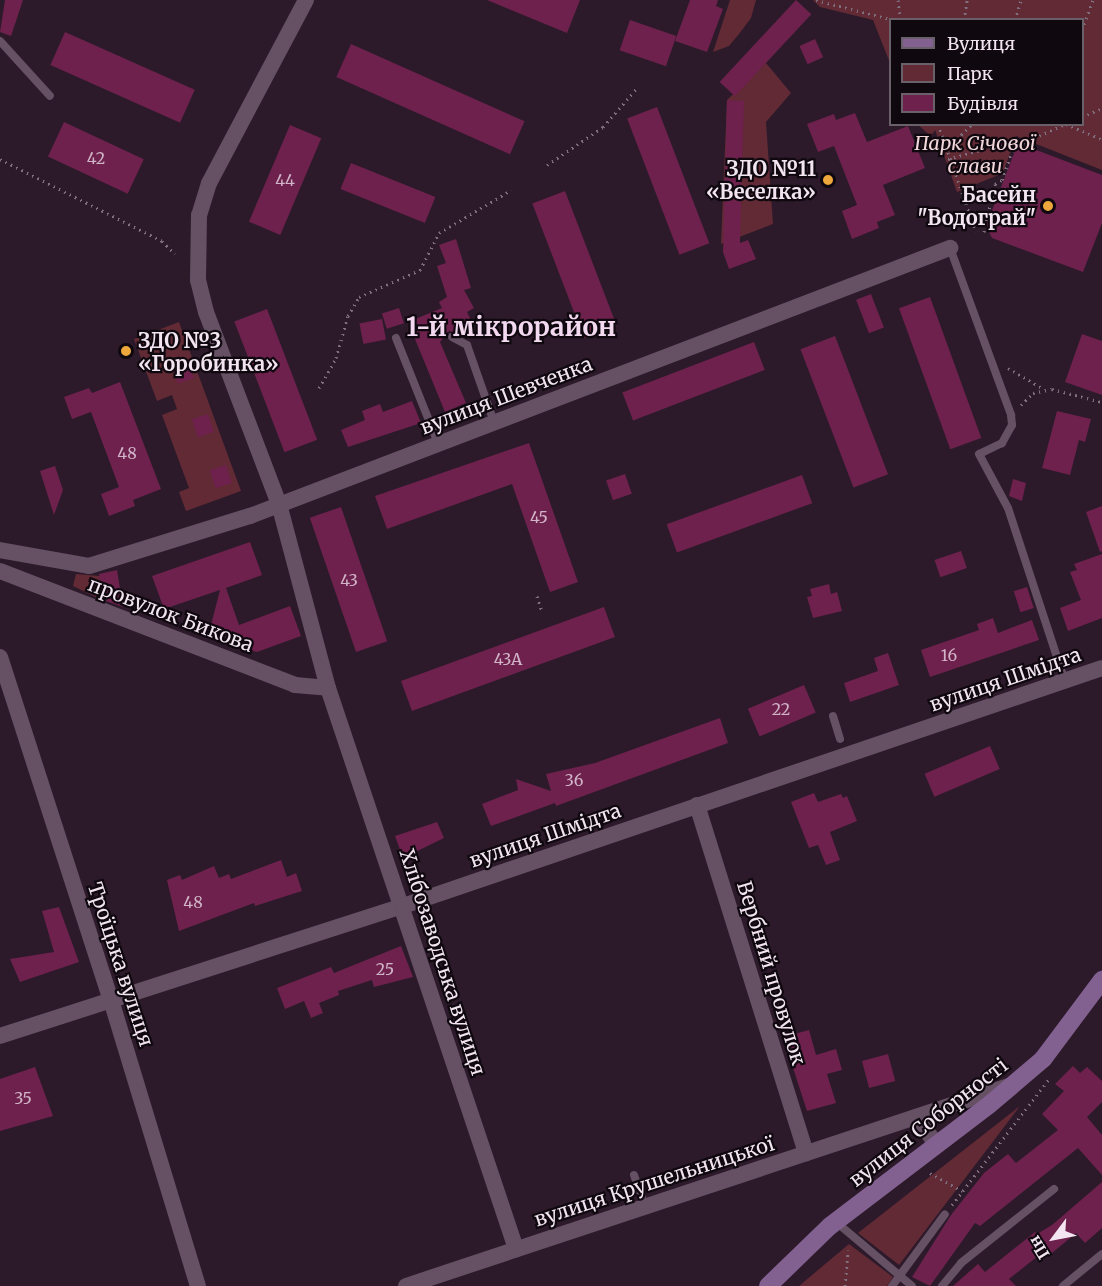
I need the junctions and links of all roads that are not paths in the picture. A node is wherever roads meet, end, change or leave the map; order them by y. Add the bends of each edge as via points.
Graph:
1 (306, 0) edge
2 (0, 41) edge
3 (50, 96) dead end
4 (950, 248) joint
5 (452, 337) dead end
6 (396, 338) dead end
7 (494, 422) junction
8 (438, 443) junction
9 (279, 504) junction
10 (0, 550) edge
11 (0, 571) edge
12 (0, 657) edge
13 (1102, 668) edge
14 (1065, 681) junction
15 (328, 688) junction
16 (833, 716) dead end
17 (840, 739) dead end
18 (697, 805) junction
19 (403, 906) junction
20 (1102, 980) edge
21 (111, 1000) junction
22 (0, 1036) edge
23 (1015, 1084) junction
24 (915, 1117) junction
25 (937, 1145) junction
26 (806, 1153) junction
27 (634, 1175) dead end
28 (1054, 1189) dead end
29 (645, 1207) junction
30 (945, 1214) road end
31 (842, 1227) junction
32 (516, 1249) junction
33 (1102, 1254) edge
34 (900, 1274) junction
35 (198, 1286) edge
36 (406, 1286) edge
37 (768, 1286) edge
38 (892, 1286) edge
39 (912, 1286) edge
40 (942, 1286) edge
41 (1063, 1286) edge

1 - 9 street via 213,174 199,214 196,247 206,312
2 - 3 lane
4 - 7 street, вулиця Шевченка
4 - 14 lane via 1011,415 1012,425 1002,443 979,454 1008,508
5 - 7 lane via 467,345
6 - 8 lane
7 - 8 street, вулиця Шевченка
8 - 9 street, вулиця Шевченка
9 - 10 street, вулиця Шевченка via 89,566
9 - 15 street
11 - 15 street, провулок Бикова via 295,685
12 - 21 street, Троїцька вулиця
13 - 14 street, вулиця Шмідта
14 - 18 street, вулиця Шмідта
15 - 19 street, Хлібозаводська вулиця
16 - 17 lane
18 - 19 street, вулиця Шмідта
18 - 26 street, Вербний провулок
19 - 21 street, вулиця Шмідта
19 - 32 street, Хлібозаводська вулиця
20 - 23 main road, вулиця Соборності via 1055,1046
21 - 22 street, вулиця Шмідта
21 - 35 street, Троїцька вулиця
23 - 24 street, вулиця Крушельницької
23 - 25 main road, вулиця Соборності
24 - 25 street
24 - 26 street, вулиця Крушельницької
25 - 31 main road, вулиця Соборності
26 - 29 street, вулиця Крушельницької
27 - 29 lane
28 - 40 lane via 961,1263
29 - 32 street, вулиця Крушельницької
30 - 34 lane
31 - 34 lane
31 - 37 main road, вулиця Соборності
32 - 36 street, вулиця Крушельницької
33 - 41 lane
34 - 38 lane
34 - 39 lane

